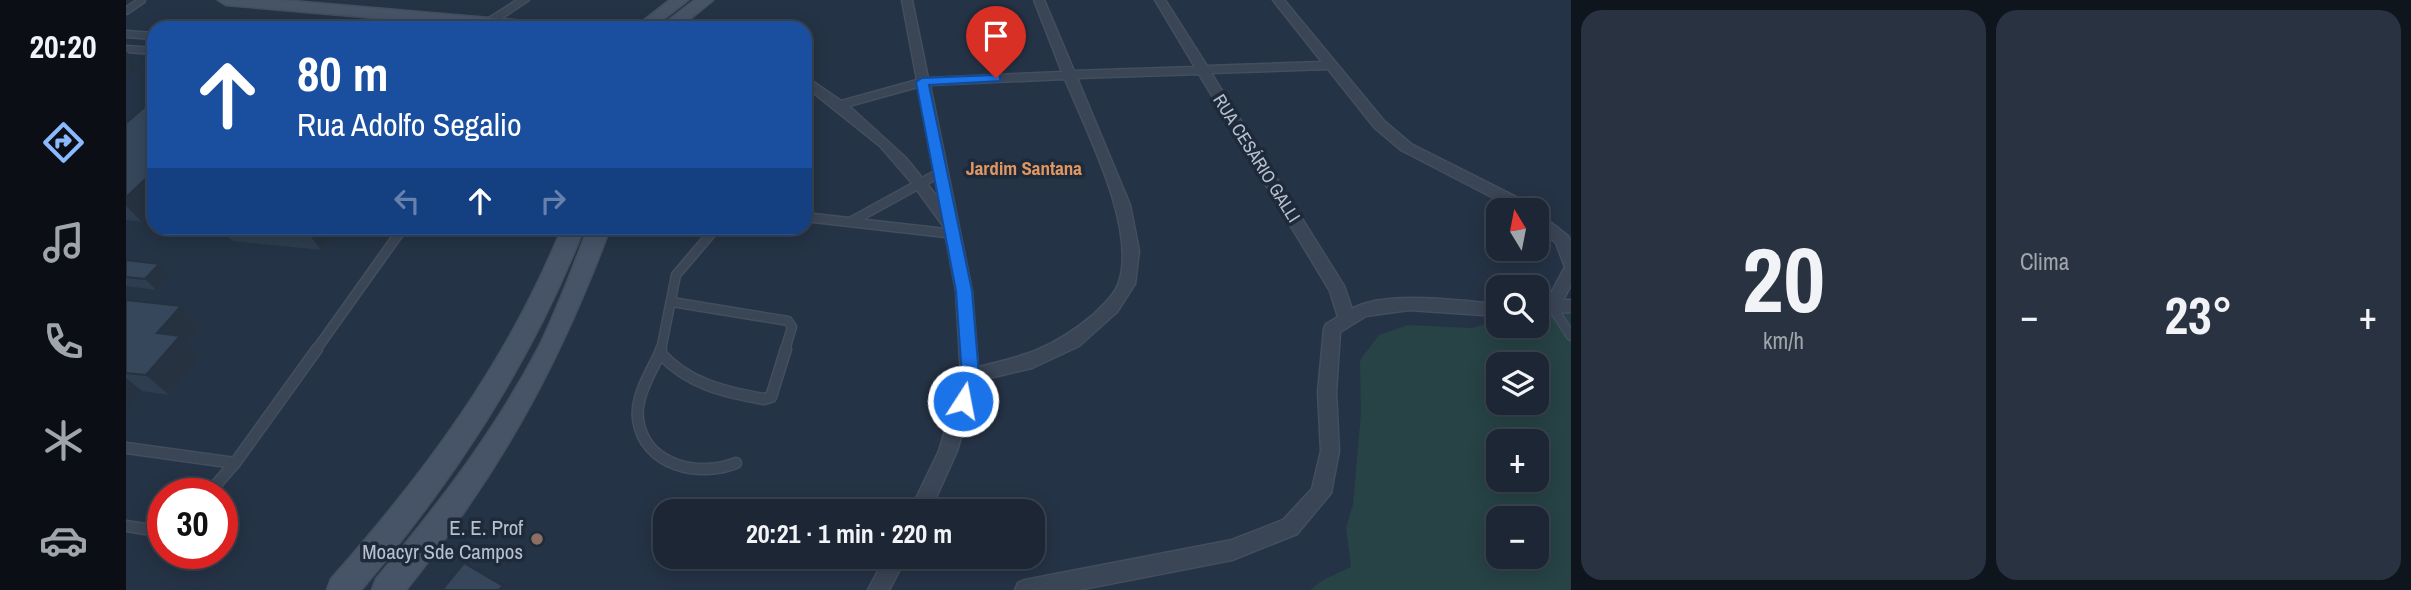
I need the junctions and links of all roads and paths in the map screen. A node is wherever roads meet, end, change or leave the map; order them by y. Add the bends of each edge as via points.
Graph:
1 (142, 0) edge
2 (226, 0) edge
3 (524, 0) edge
4 (680, 0) edge
5 (705, 0) edge
6 (907, 0) edge
7 (1039, 0) edge
8 (1160, 0) edge
9 (1278, 0) edge
10 (126, 11) edge
11 (465, 21) edge
12 (491, 21) edge
13 (652, 21) edge
14 (677, 21) edge
15 (126, 34) edge
16 (147, 36) edge
17 (126, 49) edge
18 (147, 50) edge
19 (1331, 65) junction
20 (1203, 70) junction
21 (1069, 75) junction
22 (922, 82) junction
23 (812, 85) edge
24 (840, 105) junction
25 (941, 172) junction
26 (922, 185) junction
27 (1507, 198) edge
28 (812, 218) edge
29 (852, 221) junction
30 (1549, 228) edge
31 (954, 234) junction
32 (398, 235) edge
33 (570, 235) edge
34 (596, 235) edge
35 (710, 235) edge
36 (1571, 264) edge
37 (1571, 270) edge
38 (1549, 301) edge
39 (672, 302) junction
40 (1571, 306) edge
41 (1549, 308) edge
42 (1486, 309) edge
43 (1549, 313) edge
44 (1347, 320) junction
45 (1571, 336) edge
46 (660, 353) junction
47 (970, 376) junction
48 (126, 448) edge
49 (235, 463) junction
50 (736, 463) dead end
51 (222, 478) edge
52 (926, 499) edge
53 (126, 526) edge
54 (147, 529) edge
55 (890, 569) edge
56 (342, 590) edge
57 (387, 590) edge
58 (878, 590) edge
59 (1025, 590) edge

1 - 10 lane
2 - 11 street
3 - 12 street
4 - 13 street
5 - 14 street
6 - 22 street
7 - 21 street
8 - 20 street, RUA CESÁRIO GALLI
9 - 19 street
15 - 16 lane
17 - 18 lane
19 - 20 street
19 - 27 street via 1379,124 1406,146
20 - 21 street
20 - 44 street, RUA CESÁRIO GALLI via 1338,290
21 - 22 street
21 - 47 street via 1124,205 1131,251 1127,284 1111,308 1073,341 1026,363
22 - 24 street
22 - 25 street
23 - 24 street
24 - 26 street via 900,156
25 - 26 lane
25 - 31 street
26 - 29 lane
26 - 31 street
28 - 29 lane
29 - 31 lane
30 - 36 street via 1563,240
31 - 47 street via 964,291
32 - 49 lane
33 - 56 street via 517,351 484,404 387,539
34 - 57 street via 547,356 494,444
35 - 39 lane via 676,275
37 - 38 street
39 - 46 lane
39 - 46 lane via 779,318 792,327 775,390 764,399 714,390 674,370
40 - 41 street
42 - 44 street via 1409,304 1363,310
43 - 45 lane
44 - 59 street via 1332,330 1327,392 1330,451 1321,493 1290,527 1232,551
46 - 50 lane via 641,399 638,418 644,441 666,460 692,470 721,472
47 - 52 street via 948,451
48 - 49 lane
49 - 51 lane
53 - 54 lane
55 - 58 street

